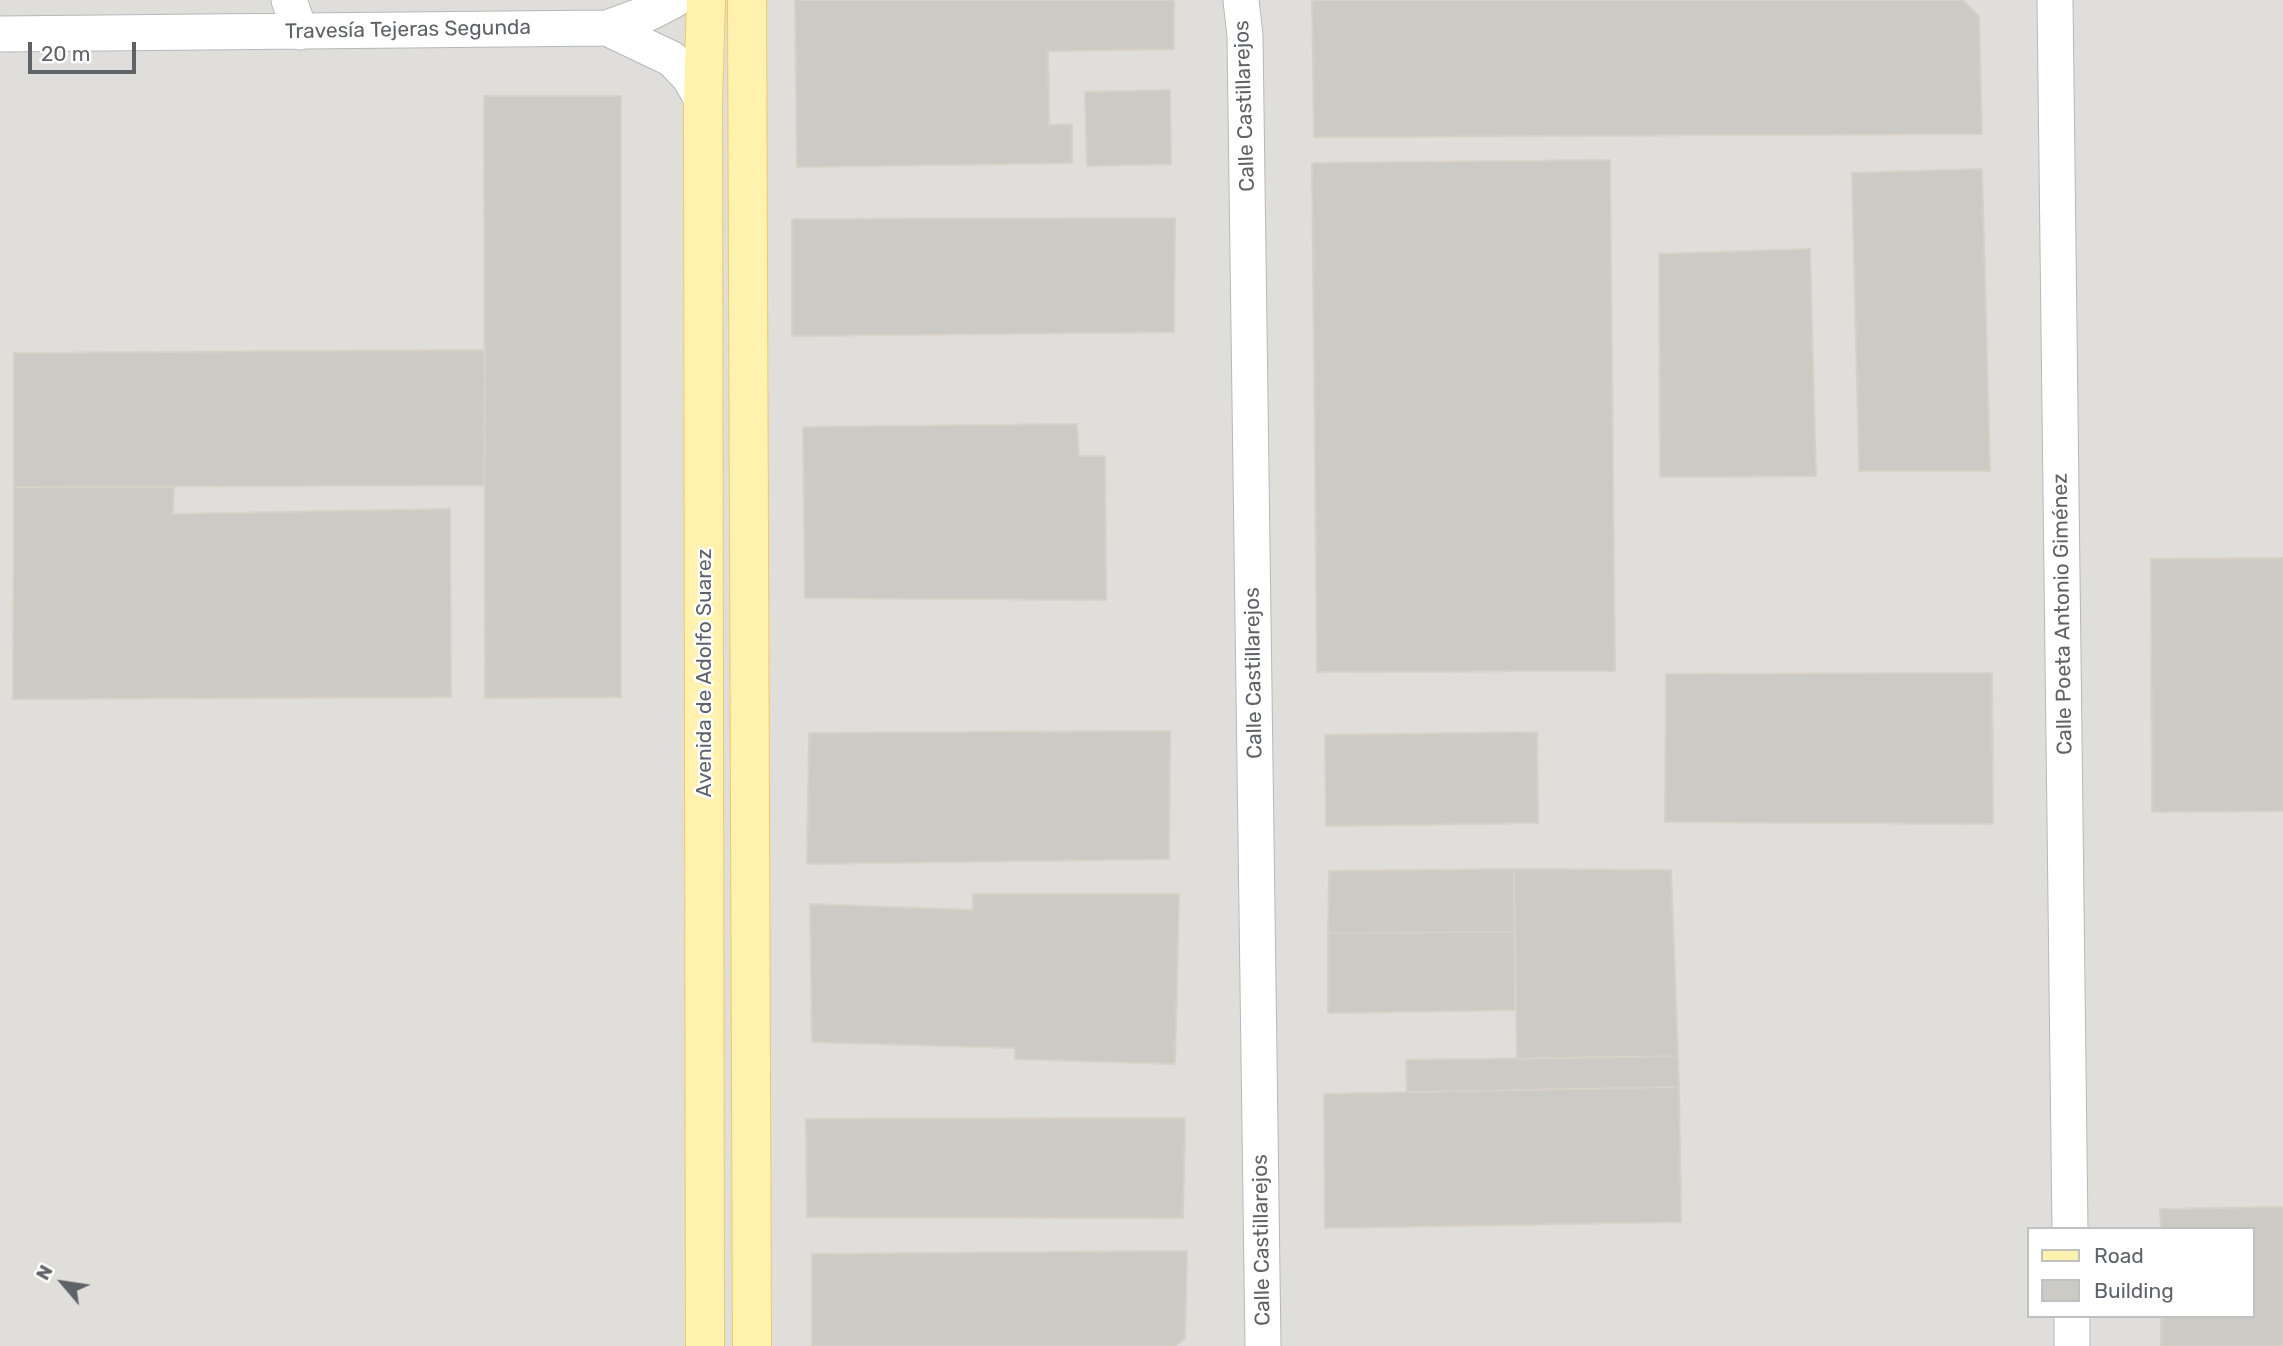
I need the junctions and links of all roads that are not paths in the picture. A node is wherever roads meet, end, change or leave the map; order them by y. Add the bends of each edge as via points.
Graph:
1 (674, 0) edge
2 (706, 0) edge
3 (747, 0) edge
4 (1241, 0) edge
5 (2055, 0) edge
6 (295, 16) edge
7 (607, 28) junction
8 (0, 34) edge
9 (703, 100) junction
10 (2070, 1227) edge
11 (2072, 1318) edge
12 (704, 1344) edge
13 (752, 1346) edge
14 (1263, 1346) edge
15 (2072, 1346) edge

1 - 7 street
2 - 9 main road, Avenida de Adolfo Suarez
3 - 13 main road, Avenida de Adolfo Suarez
4 - 14 street, Calle Castillarejos
5 - 10 street, Calle Poeta Antonio Giménez
6 - 7 street, Travesía Tejeras Segunda
6 - 8 street, Travesía Tejeras Segunda
7 - 9 street via 672,59 690,77
9 - 12 main road, Avenida de Adolfo Suarez
11 - 15 street

